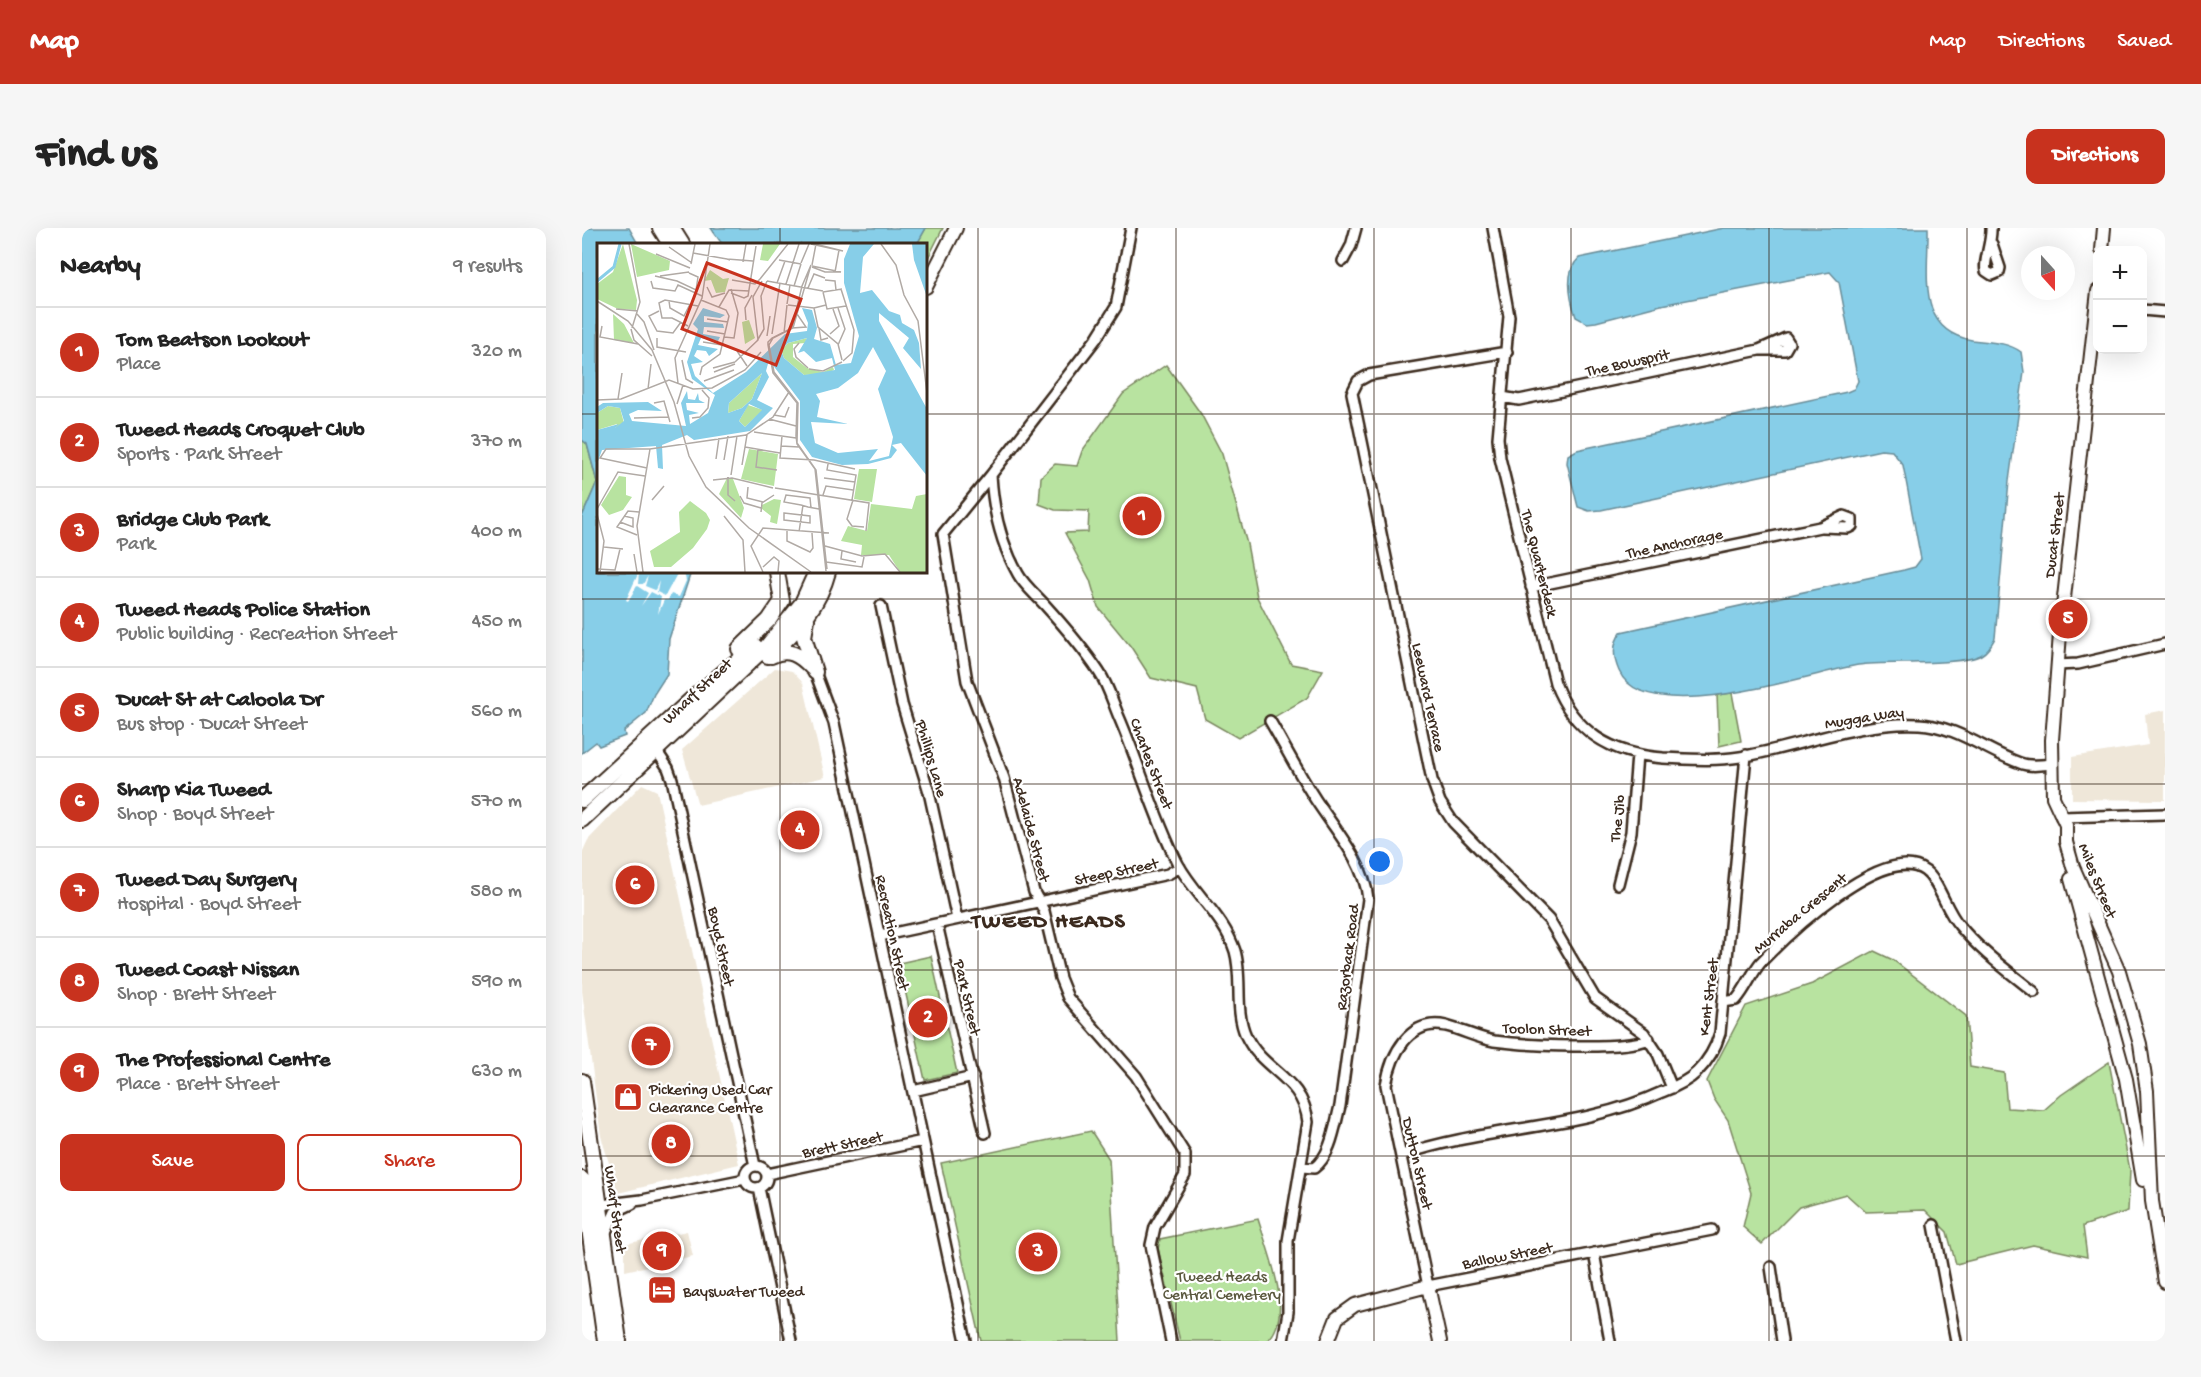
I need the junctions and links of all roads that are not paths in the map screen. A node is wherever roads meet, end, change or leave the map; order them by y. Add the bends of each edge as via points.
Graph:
1 (660, 228) edge
2 (947, 228) edge
3 (956, 228) edge
4 (1131, 228) edge
5 (1356, 228) edge
6 (1493, 228) edge
7 (1991, 228) edge
8 (2104, 228) edge
9 (677, 240) edge
10 (1992, 244) dead end
11 (2102, 246) edge
12 (1343, 261) dead end
13 (927, 270) edge
14 (927, 285) edge
15 (2147, 310) edge
16 (2165, 312) edge
17 (2093, 341) edge
18 (1759, 350) dead end
19 (1507, 352) junction
20 (1502, 398) junction
21 (991, 475) junction
22 (1822, 526) dead end
23 (777, 573) edge
24 (808, 573) edge
25 (816, 573) edge
26 (828, 573) edge
27 (1531, 587) junction
28 (881, 606) dead end
29 (810, 611) junction
30 (2165, 644) edge
31 (762, 661) junction
32 (2057, 665) junction
33 (815, 672) junction
34 (722, 688) junction
35 (693, 698) junction
36 (1270, 721) dead end
37 (652, 744) junction
38 (1637, 755) junction
39 (1746, 756) junction
40 (2052, 764) junction
41 (582, 800) edge
42 (2165, 814) edge
43 (2061, 817) junction
44 (582, 820) edge
45 (1180, 867) junction
46 (1618, 884) dead end
47 (1039, 902) junction
48 (957, 919) junction
49 (937, 924) junction
50 (880, 936) junction
51 (2034, 992) dead end
52 (1723, 1002) junction
53 (1444, 1026) joint
54 (1649, 1039) junction
55 (973, 1077) junction
56 (582, 1080) edge
57 (1672, 1088) junction
58 (912, 1091) junction
59 (985, 1133) dead end
60 (923, 1141) junction
61 (1402, 1155) junction
62 (755, 1166) junction
63 (1302, 1167) junction
64 (767, 1174) junction
65 (745, 1179) junction
66 (582, 1185) edge
67 (759, 1188) junction
68 (642, 1200) junction
69 (600, 1208) junction
70 (584, 1216) edge
71 (1934, 1225) dead end
72 (1712, 1230) dead end
73 (2155, 1232) junction
74 (605, 1242) junction
75 (1594, 1253) junction
76 (1771, 1267) dead end
77 (2165, 1282) edge
78 (1428, 1286) junction
79 (604, 1341) edge
80 (619, 1341) edge
81 (791, 1341) edge
82 (966, 1341) edge
83 (1171, 1341) edge
84 (1283, 1341) edge
85 (1328, 1341) edge
86 (1440, 1341) edge
87 (1610, 1341) edge
88 (1782, 1341) edge
89 (1956, 1341) edge

1 - 9 main road
2 - 13 street
3 - 14 street
4 - 21 street via 1116,307 1096,339
5 - 12 street
6 - 19 street, The Quarterdeck via 1509,316
7 - 10 street
8 - 11 street
15 - 16 street
17 - 32 street, Ducat Street
18 - 20 street, The Bowsprit via 1519,400
19 - 20 street, The Quarterdeck
19 - 54 street, Leeward Terrace via 1369,375 1358,381 1352,393 1403,645 1440,802 1453,822 1549,920 1595,998 1632,1022
20 - 27 street, The Quarterdeck via 1500,459
21 - 45 street, Charles Street via 998,527 1018,575 1101,674
21 - 47 street, Adelaide Street via 945,528 942,540 967,681 1004,778
22 - 27 street, The Anchorage
23 - 35 main road via 783,596 779,608
24 - 35 main road, Wharf Street via 778,623
25 - 34 main road, Wharf Street via 786,626
26 - 29 main road
27 - 38 street, The Quarterdeck via 1565,706 1592,736
28 - 48 street, Phillips Lane
29 - 31 main road via 797,629
29 - 33 main road via 804,630
30 - 32 street via 2084,663
31 - 33 main road via 777,653 790,652 802,657
31 - 34 main road
32 - 40 street, Ducat Street
33 - 50 street, Recreation Street via 834,723
34 - 37 main road, Wharf Street
35 - 37 main road, Wharf Street
36 - 63 street, Razorback Road via 1311,794 1349,850 1368,899 1340,1106 1321,1161 1314,1168
37 - 41 main road, Wharf Street
37 - 44 main road, Wharf Street
37 - 62 street, Boyd Street via 672,779
38 - 39 street, The Quarterdeck via 1702,760
38 - 46 street, The Jib via 1631,832
39 - 40 street, Mugga Way via 1869,728 1920,724 1961,735 2020,764
39 - 52 street, Kent Street
40 - 43 street, Ducat Street via 2054,801
42 - 43 street
43 - 73 street, Miles Street via 2059,836 2117,1041
43 - 73 street, Miles Street via 2073,867 2119,971 2140,1044
45 - 47 street, Steep Street via 1168,874
45 - 63 street, Charles Street via 1231,940 1238,969 1241,1020 1249,1041 1297,1090 1305,1105 1308,1122
47 - 48 street, Steep Street
47 - 83 street, Adelaide Street via 1068,998 1136,1076 1185,1154 1185,1175 1155,1227 1151,1245
48 - 49 street, Steep Street
49 - 50 street, Steep Street
49 - 55 street, Park Street
50 - 58 street, Recreation Street
51 - 52 street, Murraba Crescent via 1979,947 1945,907 1934,881 1925,871 1912,866 1893,867 1859,880 1761,962 1736,1000
52 - 57 street, Kent Street via 1720,1033 1710,1056 1692,1076
53 - 54 street, Toolon Street via 1494,1041 1609,1045 1640,1044
53 - 61 street, Dutton Street via 1430,1025 1408,1035 1389,1064 1388,1103
54 - 57 street, Leeward Terrace
55 - 58 street
55 - 59 street, Park Street
56 - 69 main road, Wharf Street
57 - 61 street, Kent Street via 1623,1108
58 - 60 street, Recreation Street
60 - 64 street, Brett Street
60 - 82 street, Recreation Street
61 - 78 street, Dutton Street
62 - 64 street
62 - 65 street via 747,1171
63 - 84 street, Charles Street via 1288,1241 1288,1312
64 - 67 street via 765,1184
65 - 67 street via 752,1188
65 - 68 street
66 - 70 main road, Wharf Street
67 - 81 street
68 - 69 street
68 - 74 street via 615,1212
69 - 70 street
69 - 74 main road, Wharf Street
70 - 79 main road, Wharf Street
71 - 89 street
72 - 75 street, Ballow Street
73 - 77 street, Miles Street
74 - 80 main road, Wharf Street
75 - 78 street, Ballow Street
75 - 87 street
76 - 88 street
78 - 85 street, Ballow Street via 1352,1306 1337,1318
78 - 86 street, Dutton Street

